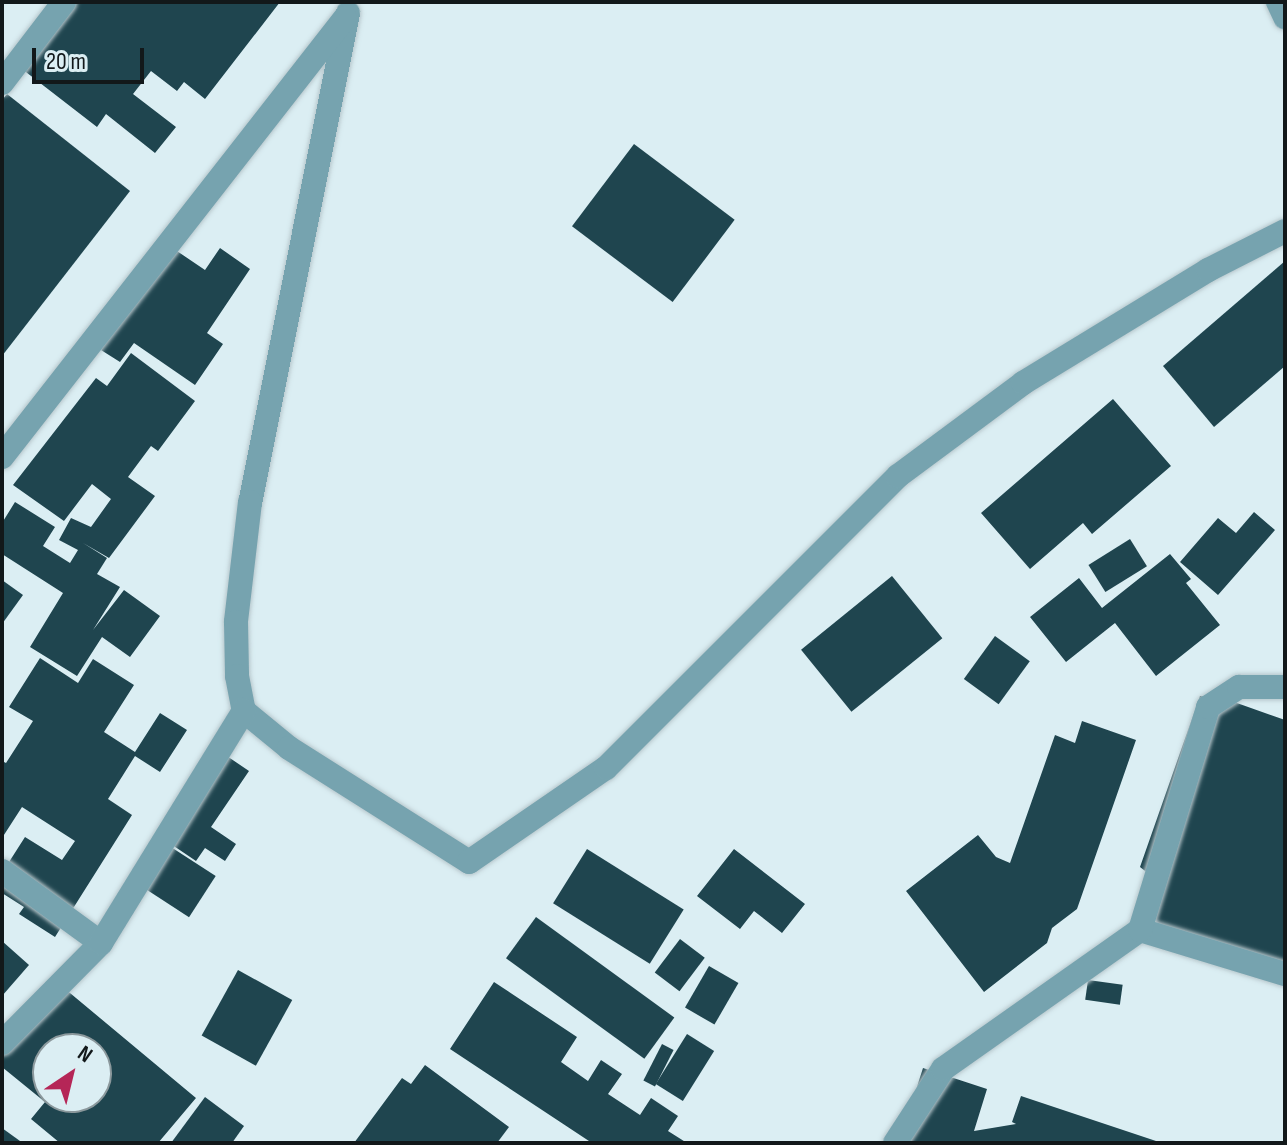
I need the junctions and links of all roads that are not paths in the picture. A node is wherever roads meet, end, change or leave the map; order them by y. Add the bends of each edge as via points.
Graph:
1 (64, 2) edge
2 (1278, 2) edge
3 (353, 8) edge
4 (1285, 17) edge
5 (2, 83) edge
6 (1285, 231) edge
7 (2, 457) edge
8 (1285, 687) edge
9 (244, 711) junction
10 (2, 871) edge
11 (1140, 930) junction
12 (101, 943) junction
13 (1285, 974) edge
14 (2, 1043) edge
15 (895, 1143) edge

1 - 5 street
2 - 4 street
3 - 7 street
3 - 9 street via 250,502 236,622
6 - 9 street via 1208,270 1023,383 898,476 606,768 469,862 346,788
8 - 11 street via 1239,687 1208,707
9 - 12 street
10 - 12 street
11 - 13 street
11 - 15 street via 943,1069
12 - 14 street

